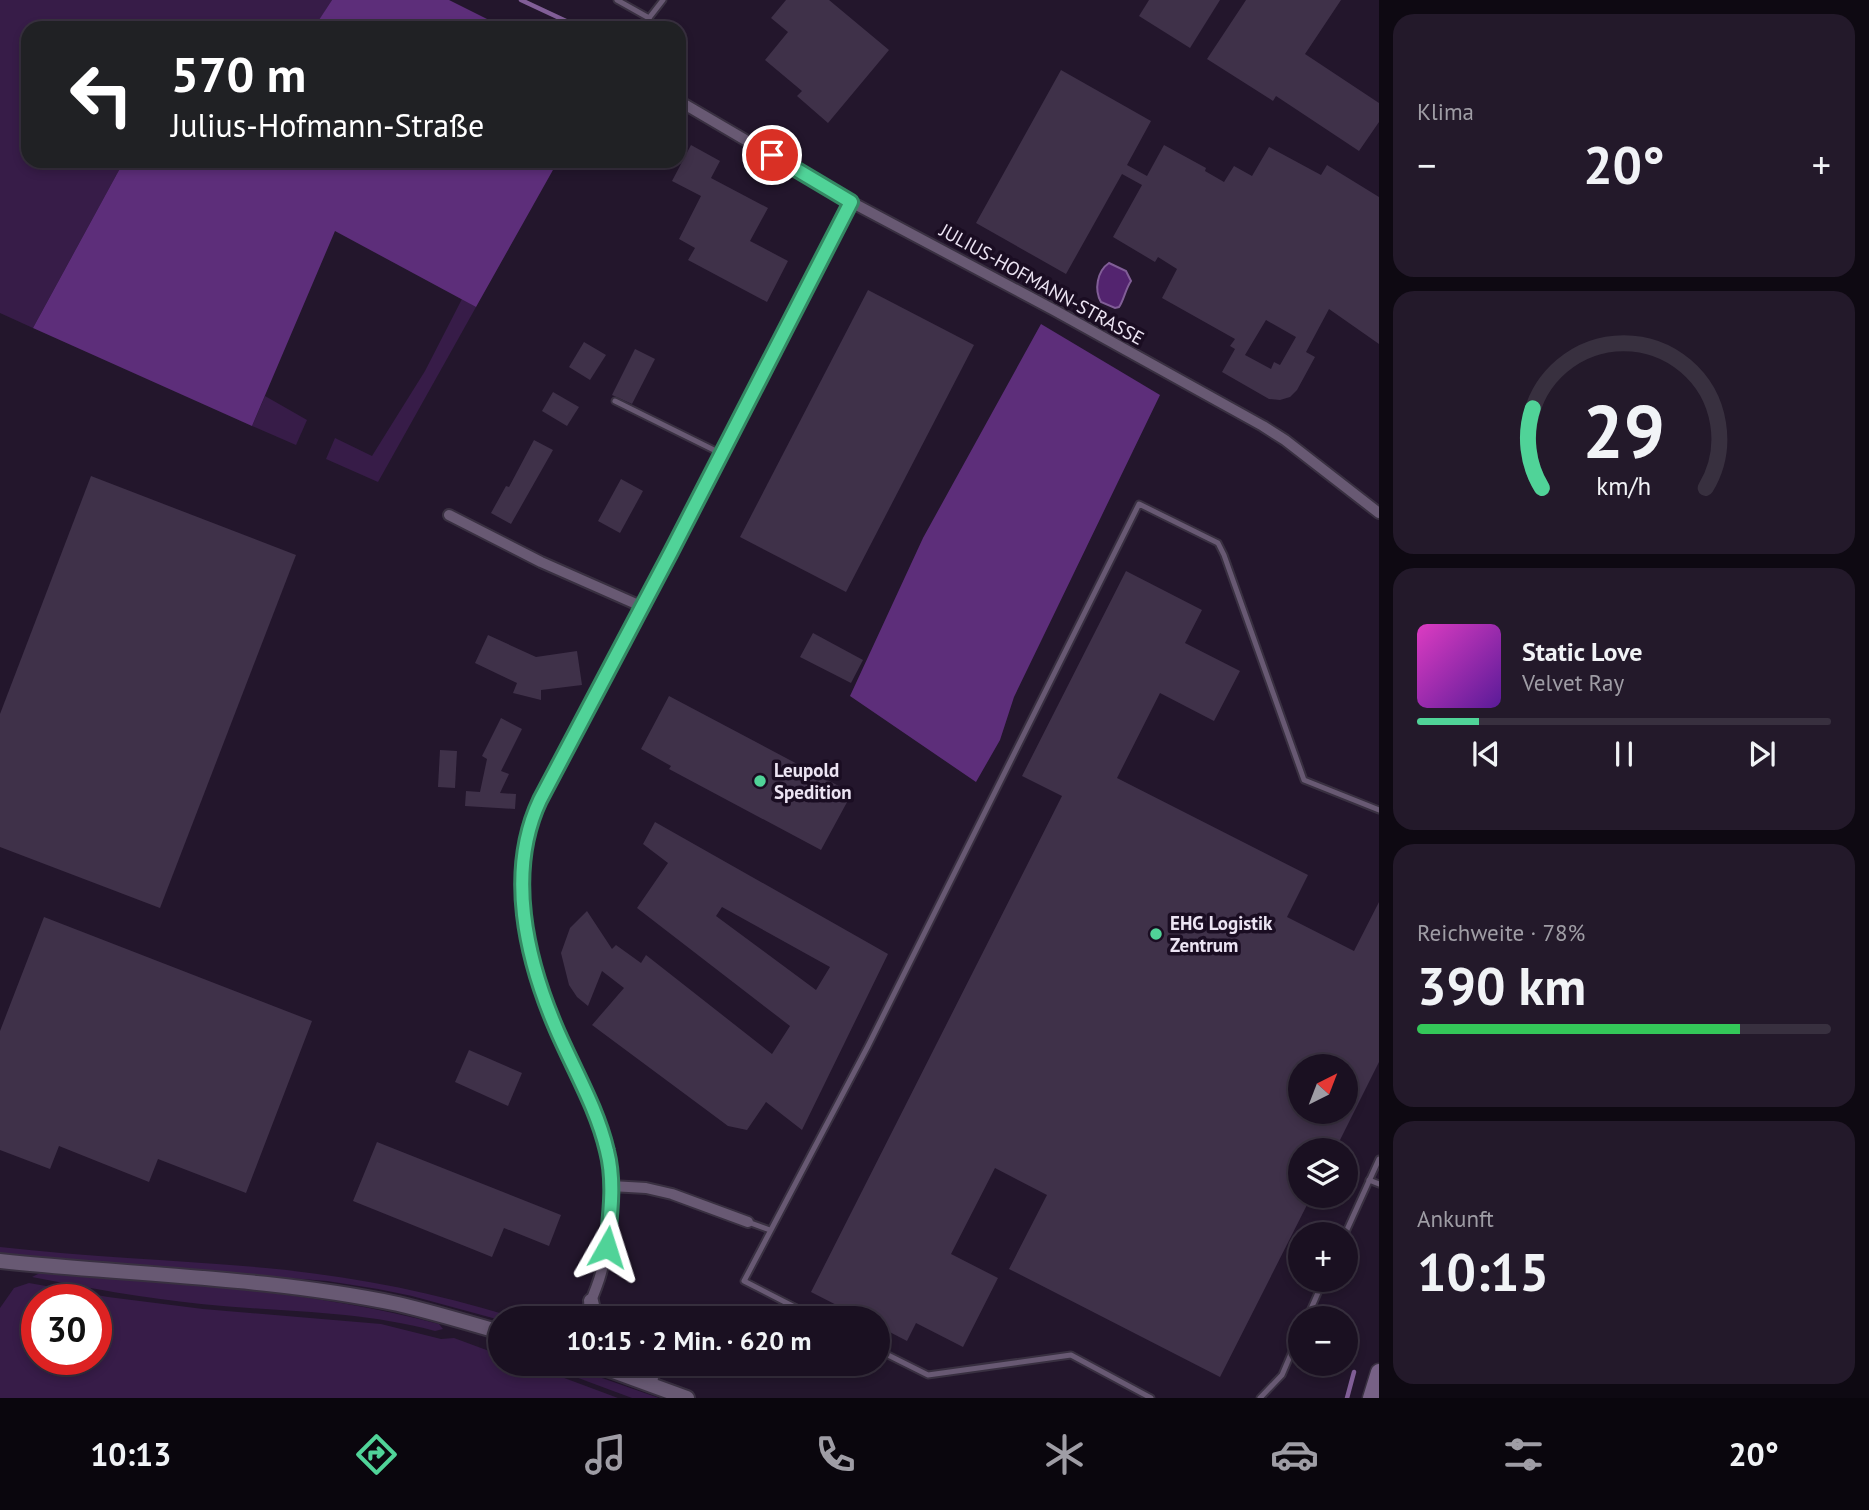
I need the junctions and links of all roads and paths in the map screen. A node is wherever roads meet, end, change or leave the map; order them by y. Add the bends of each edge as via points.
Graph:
1 (617, 0) edge
2 (663, 0) edge
3 (649, 18) junction
4 (647, 21) edge
5 (686, 106) edge
6 (851, 202) junction
7 (615, 401) dead end
8 (722, 454) junction
9 (1379, 513) edge
10 (449, 515) dead end
11 (643, 607) junction
12 (1379, 810) edge
13 (1379, 1159) edge
14 (1368, 1180) junction
15 (1379, 1184) edge
16 (611, 1186) junction
17 (748, 1222) joint
18 (1350, 1222) edge
19 (771, 1230) junction
20 (0, 1261) edge
21 (591, 1301) junction
22 (589, 1306) edge
23 (592, 1306) edge
24 (793, 1306) edge
25 (488, 1329) edge
26 (890, 1356) edge
27 (1288, 1361) edge
28 (1379, 1372) edge
29 (626, 1376) edge
30 (648, 1376) edge
31 (681, 1396) edge
32 (1151, 1398) edge
33 (1260, 1398) edge
34 (1371, 1398) edge

1 - 3 lane
2 - 3 lane
3 - 4 lane
5 - 6 street, JULIUS-HOFMANN-STRASSE
6 - 8 street
6 - 9 street, JULIUS-HOFMANN-STRASSE via 1263,426
7 - 8 lane
8 - 11 street
10 - 11 street
11 - 16 street via 534,813 523,878 525,924 539,981 598,1123 608,1153
12 - 19 lane via 1304,780 1218,543 1139,504
13 - 14 lane
14 - 15 lane
14 - 18 lane
16 - 17 street via 672,1194
16 - 21 street via 607,1247
17 - 19 lane
19 - 24 lane via 744,1281
20 - 25 street via 287,1287 364,1298
21 - 22 street
21 - 23 street
26 - 32 lane via 928,1375 1071,1355
27 - 33 lane via 1282,1375
28 - 34 main road
29 - 31 street
30 - 31 street

